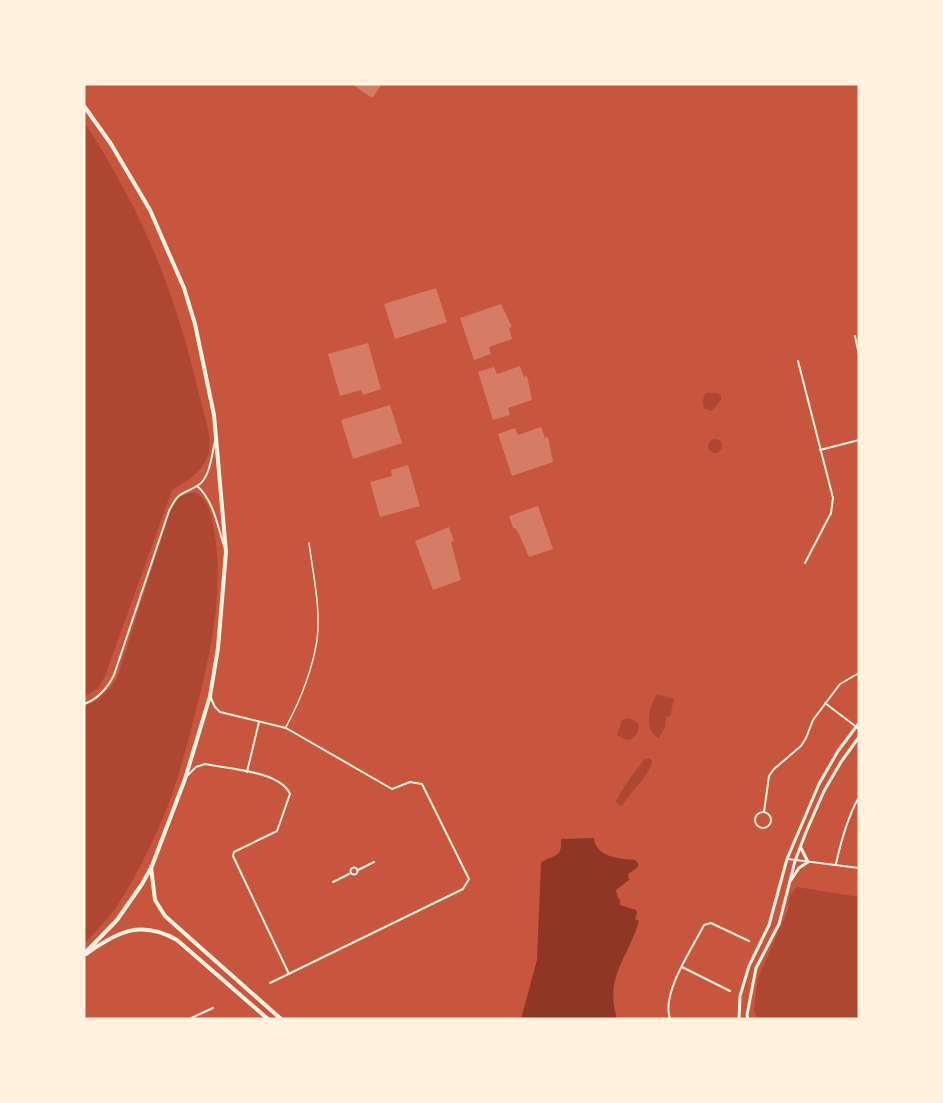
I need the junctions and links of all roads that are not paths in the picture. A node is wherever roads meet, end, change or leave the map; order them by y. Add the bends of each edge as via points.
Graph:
1 (84, 106) edge
2 (855, 336) dead end
3 (859, 355) edge
4 (798, 361) dead end
5 (216, 438) junction
6 (859, 440) edge
7 (820, 450) junction
8 (197, 486) junction
9 (309, 543) dead end
10 (226, 552) junction
11 (805, 563) dead end
12 (859, 673) edge
13 (210, 696) junction
14 (825, 703) junction
15 (84, 704) edge
16 (260, 722) junction
17 (858, 726) edge
18 (286, 728) junction
19 (859, 737) edge
20 (247, 772) junction
21 (185, 778) junction
22 (859, 797) edge
23 (852, 810) junction
24 (859, 811) edge
25 (764, 812) junction
26 (801, 846) junction
27 (787, 859) junction
28 (795, 861) junction
29 (374, 862) dead end
30 (808, 862) junction
31 (836, 864) junction
32 (152, 866) junction
33 (859, 868) edge
34 (789, 881) junction
35 (333, 882) dead end
36 (749, 941) dead end
37 (84, 955) edge
38 (682, 967) junction
39 (289, 974) junction
40 (270, 983) dead end
41 (730, 992) dead end
42 (213, 1008) dead end
43 (189, 1019) edge
44 (268, 1019) edge
45 (281, 1019) edge
46 (670, 1019) edge
47 (739, 1019) edge
48 (748, 1019) edge

1 - 5 main road via 150,210 184,288
2 - 3 street
4 - 7 street
5 - 8 street via 205,475
5 - 10 main road
6 - 7 street
7 - 11 street via 833,507
8 - 10 street via 212,508
8 - 15 street via 182,493 172,504 114,675 103,692
9 - 18 lane via 317,638 303,696
10 - 13 main road
12 - 14 street via 840,684
13 - 16 street via 220,712
13 - 21 main road
14 - 17 street
14 - 25 street via 801,746 769,776
16 - 18 street
16 - 20 street
17 - 27 street via 819,784
18 - 39 street via 392,789 410,782 422,784 469,879 463,889
19 - 26 street via 824,792
20 - 21 street via 205,764
20 - 39 street via 281,782 290,794 277,831 233,856
21 - 32 main road
22 - 23 street
23 - 24 street
23 - 31 street
25 - 25 street via 771,818 764,827 756,820
26 - 28 street
26 - 30 street
27 - 28 street
27 - 47 street via 770,924 749,966 740,996
28 - 30 street
28 - 34 street
29 - 35 street via 357,870 352,868 351,873
30 - 31 street
30 - 34 street
31 - 33 street
32 - 37 main road via 128,906
32 - 45 main road via 155,900 165,916
34 - 48 street via 779,924 756,968
36 - 38 street via 707,923
37 - 44 main road via 124,931 143,929 166,934
38 - 41 street
38 - 46 street via 668,1000
39 - 40 street
42 - 43 street

